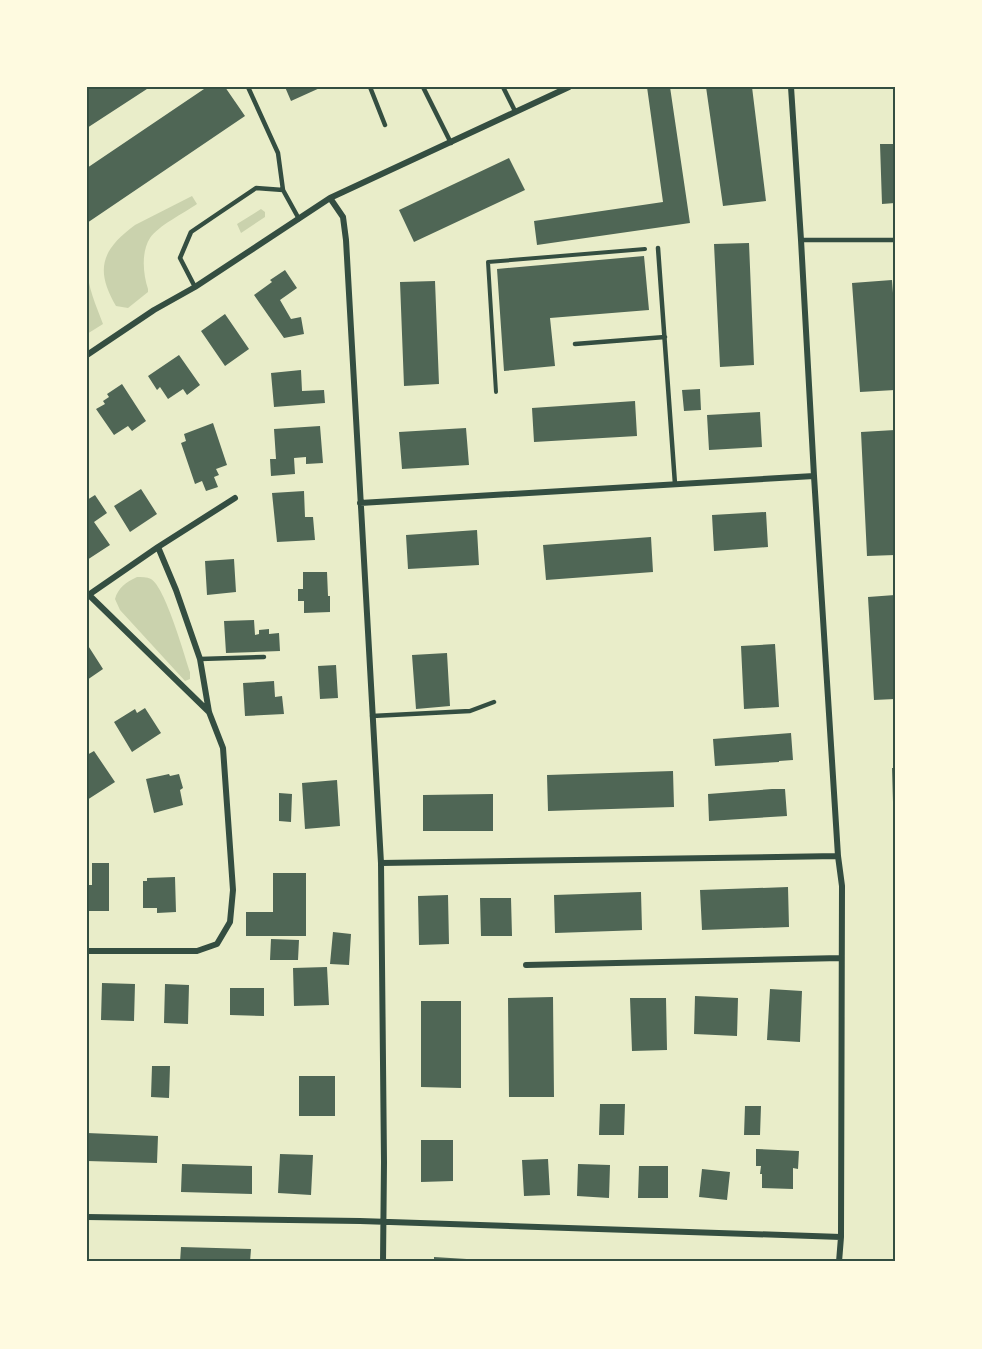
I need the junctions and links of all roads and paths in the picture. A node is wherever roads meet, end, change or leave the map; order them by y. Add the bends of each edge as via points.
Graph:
1 (248, 87) edge
2 (370, 87) edge
3 (423, 87) edge
4 (503, 87) edge
5 (569, 87) edge
6 (790, 87) edge
7 (515, 111) junction
8 (385, 125) dead end
9 (451, 143) junction
10 (283, 190) junction
11 (330, 198) junction
12 (299, 219) junction
13 (801, 240) junction
14 (895, 240) edge
15 (658, 248) joint
16 (195, 287) junction
17 (665, 337) junction
18 (576, 344) dead end
19 (87, 355) edge
20 (496, 392) dead end
21 (814, 476) junction
22 (675, 484) junction
23 (235, 498) dead end
24 (360, 503) junction
25 (158, 547) junction
26 (88, 596) edge
27 (264, 657) dead end
28 (200, 659) junction
29 (494, 702) dead end
30 (209, 712) junction
31 (372, 716) junction
32 (838, 856) junction
33 (381, 863) junction
34 (87, 951) edge
35 (841, 958) junction
36 (526, 965) dead end
37 (87, 1216) edge
38 (383, 1222) junction
39 (841, 1237) junction
40 (382, 1262) edge
41 (839, 1262) edge

1 - 10 lane via 278,153
2 - 8 lane
3 - 9 lane
4 - 7 lane
5 - 7 street
6 - 13 street
7 - 9 street
9 - 11 street
10 - 12 lane
10 - 16 lane via 256,188 191,232 180,258
11 - 12 street
11 - 24 street via 342,217 346,240
12 - 16 street
13 - 14 lane
13 - 21 street
15 - 17 lane
15 - 20 path via 488,262
16 - 19 street
17 - 18 lane
17 - 22 lane
21 - 22 street
21 - 32 street
22 - 24 street
23 - 25 street
24 - 31 street
25 - 26 street
25 - 28 street
26 - 30 street
27 - 28 lane
28 - 30 street
29 - 31 lane via 470,711
30 - 34 street via 224,748 233,890 230,922 217,944 197,951
31 - 33 street
32 - 33 street
32 - 35 street via 842,886
33 - 38 street
35 - 36 street
35 - 39 street
37 - 38 street
38 - 39 street
38 - 40 street
39 - 41 street

